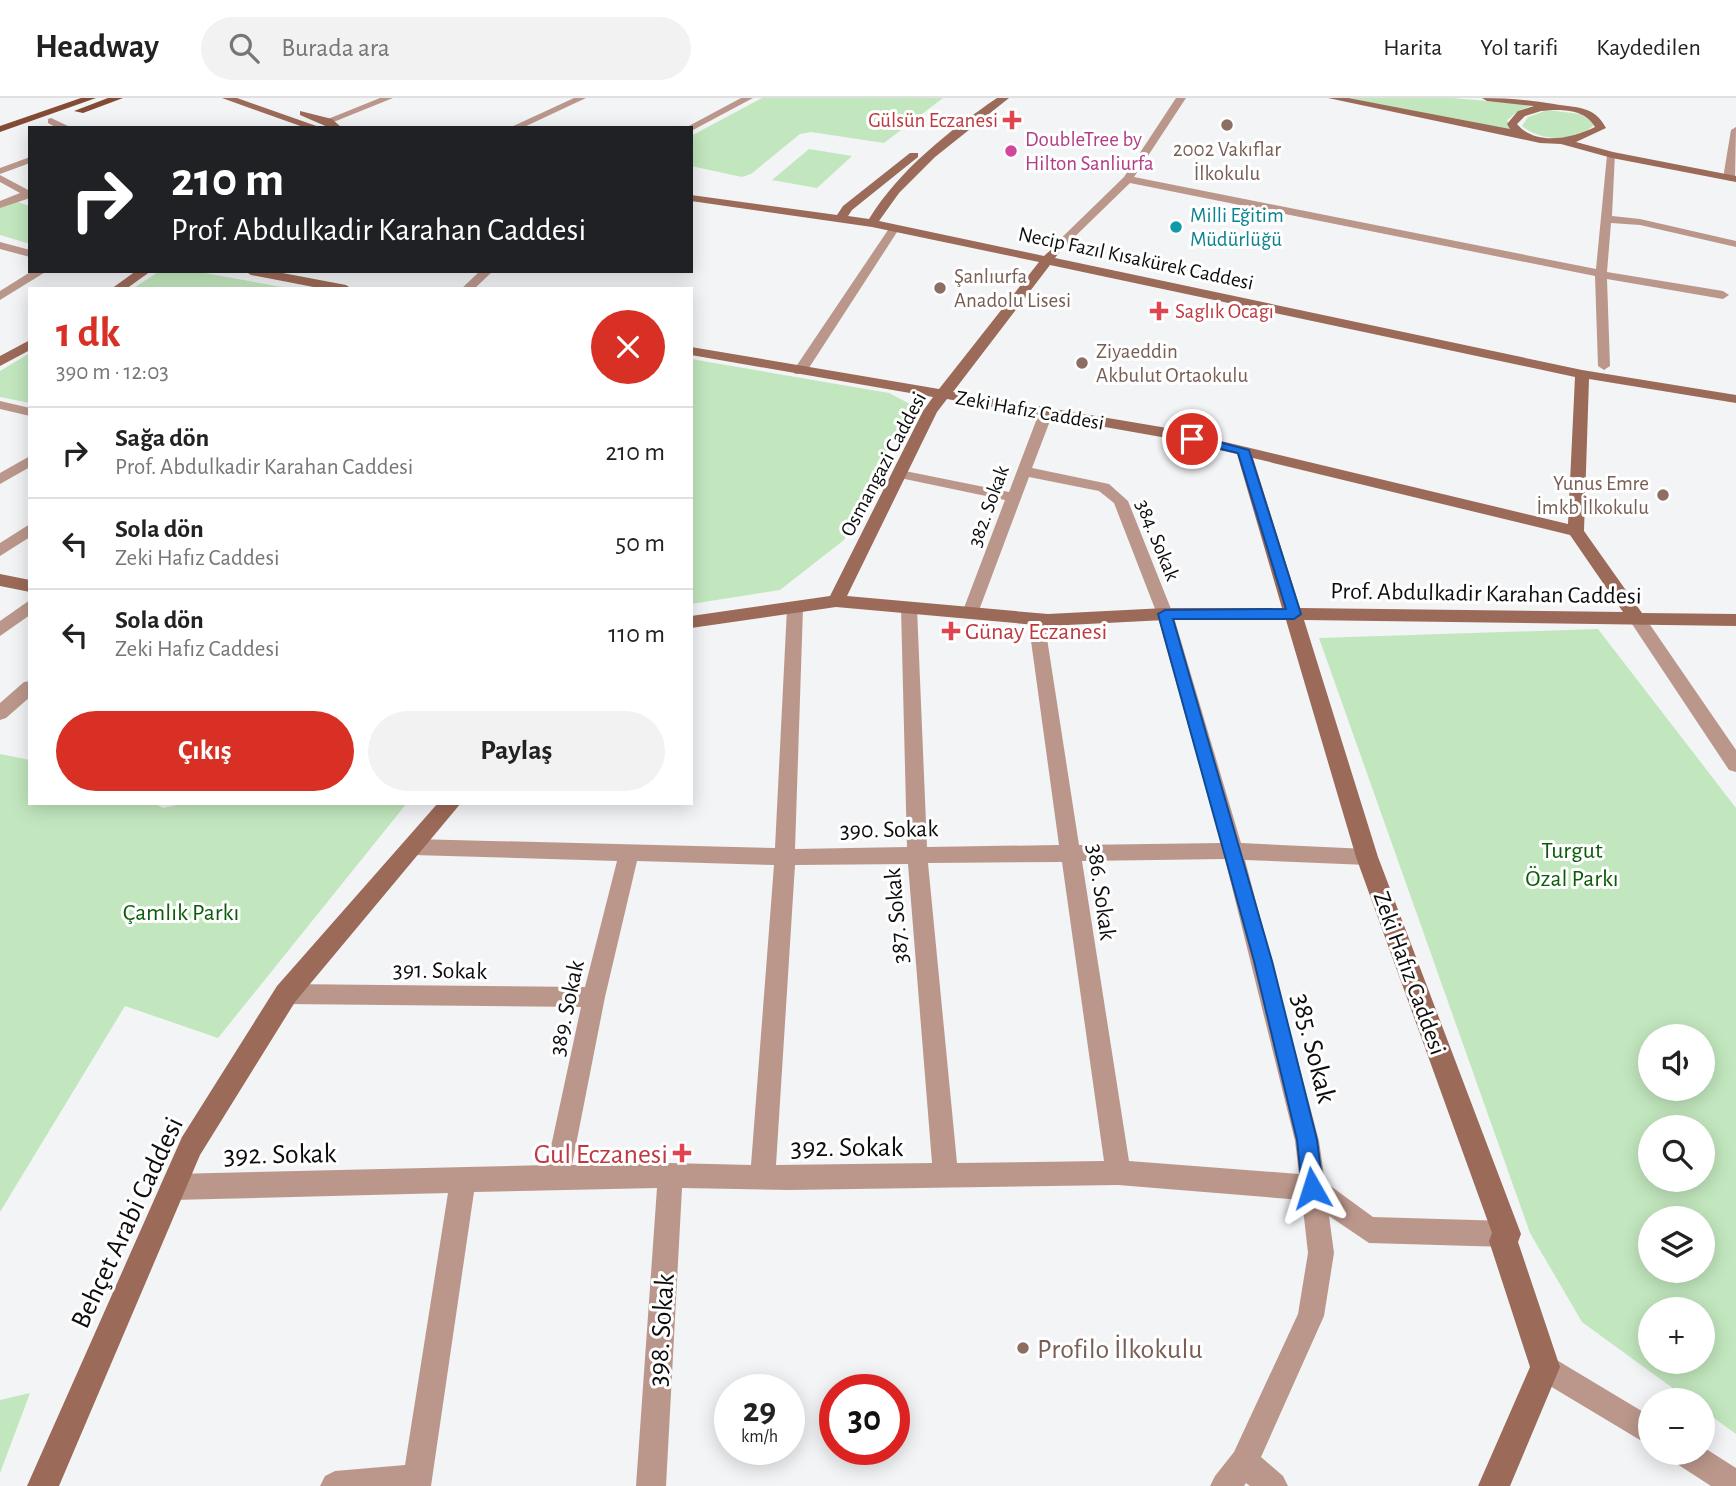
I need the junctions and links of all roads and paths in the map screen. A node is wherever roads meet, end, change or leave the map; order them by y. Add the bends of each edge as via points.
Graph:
1 (69, 98) edge
2 (91, 98) edge
3 (118, 98) edge
4 (231, 98) edge
5 (261, 98) edge
6 (581, 98) edge
7 (748, 98) edge
8 (1004, 98) edge
9 (1181, 98) edge
10 (1333, 98) edge
11 (1487, 98) edge
12 (1583, 98) edge
13 (384, 99) edge
14 (1565, 103) edge
15 (971, 106) dead end
16 (1593, 115) junction
17 (0, 121) edge
18 (51, 121) junction
19 (328, 121) junction
20 (36, 126) edge
21 (61, 126) edge
22 (311, 126) edge
23 (334, 126) edge
24 (518, 126) edge
25 (693, 126) edge
26 (1601, 128) junction
27 (0, 129) edge
28 (28, 129) edge
29 (1736, 130) edge
30 (1521, 134) junction
31 (1611, 137) dead end
32 (0, 138) edge
33 (1560, 140) junction
34 (1617, 150) junction
35 (28, 161) edge
36 (0, 170) edge
37 (1733, 176) edge
38 (0, 178) edge
39 (1128, 180) junction
40 (693, 187) edge
41 (28, 193) edge
42 (28, 194) edge
43 (693, 198) edge
44 (0, 205) edge
45 (844, 212) junction
46 (1607, 214) junction
47 (874, 219) junction
48 (894, 229) junction
49 (1736, 242) edge
50 (0, 245) edge
51 (28, 253) edge
52 (1045, 261) junction
53 (38, 273) edge
54 (142, 273) edge
55 (262, 273) edge
56 (485, 273) edge
57 (1601, 274) junction
58 (120, 287) edge
59 (335, 287) edge
60 (469, 287) edge
61 (1723, 295) dead end
62 (0, 296) edge
63 (28, 345) edge
64 (693, 351) edge
65 (0, 362) edge
66 (1604, 366) junction
67 (800, 370) junction
68 (1582, 374) junction
69 (1707, 380) dead end
70 (942, 396) junction
71 (1736, 399) edge
72 (0, 405) edge
73 (24, 411) edge
74 (1046, 413) junction
75 (0, 422) edge
76 (1243, 450) junction
77 (28, 461) edge
78 (1023, 471) junction
79 (900, 474) junction
80 (0, 481) edge
81 (1013, 497) junction
82 (28, 530) edge
83 (1576, 531) junction
84 (0, 551) edge
85 (0, 580) edge
86 (28, 586) edge
87 (836, 601) junction
88 (28, 608) edge
89 (795, 608) junction
90 (909, 608) junction
91 (970, 613) junction
92 (1165, 614) junction
93 (1294, 614) junction
94 (1036, 619) junction
95 (1638, 620) junction
96 (1736, 620) edge
97 (693, 622) edge
98 (0, 631) edge
99 (28, 689) edge
100 (0, 713) edge
101 (1736, 765) edge
102 (449, 805) edge
103 (413, 847) junction
104 (629, 851) junction
105 (1233, 851) junction
106 (1070, 852) junction
107 (917, 856) junction
108 (785, 857) junction
109 (1367, 857) junction
110 (286, 995) junction
111 (594, 997) junction
112 (1118, 1173) junction
113 (670, 1175) junction
114 (557, 1177) junction
115 (763, 1177) junction
116 (946, 1177) junction
117 (463, 1180) junction
118 (173, 1187) junction
119 (1312, 1188) junction
120 (1507, 1234) junction
121 (1545, 1367) junction
122 (1638, 1425) edge
123 (1244, 1462) junction
124 (1704, 1465) edge
125 (417, 1482) edge
126 (1736, 1485) edge
127 (43, 1486) edge
128 (335, 1486) edge
129 (651, 1486) edge
130 (1225, 1486) edge
131 (1273, 1486) edge
132 (1494, 1486) edge

1 - 17 main road
2 - 27 main road
3 - 18 main road
4 - 22 main road
5 - 19 main road
6 - 24 street
7 - 25 street
8 - 47 main road via 896,189
9 - 39 street
10 - 30 main road
11 - 14 main road
12 - 16 main road
13 - 19 street
14 - 16 main road
14 - 30 main road via 1535,108 1515,118 1512,124
15 - 45 main road
16 - 26 main road
18 - 20 main road
18 - 21 street
19 - 23 main road
26 - 31 main road
26 - 33 main road via 1573,140
28 - 32 main road
29 - 37 street
30 - 33 main road
33 - 34 main road
34 - 37 main road
34 - 46 street
35 - 36 street
38 - 41 street
39 - 52 street
39 - 57 street
40 - 45 main road, Necip Fazıl Kısakürek Caddesi
42 - 44 street
43 - 45 main road, Necip Fazıl Kısakürek Caddesi
45 - 47 main road, Necip Fazıl Kısakürek Caddesi
46 - 49 street
46 - 57 street
47 - 48 main road, Necip Fazıl Kısakürek Caddesi
47 - 52 main road, Necip Fazıl Kısakürek Caddesi
48 - 52 main road, Necip Fazıl Kısakürek Caddesi
48 - 67 street
50 - 51 street
52 - 66 main road, Necip Fazıl Kısakürek Caddesi
52 - 68 main road, Necip Fazıl Kısakürek Caddesi
52 - 70 main road, Osmangazi Caddesi
53 - 62 street
54 - 58 main road
55 - 59 main road
56 - 60 street
57 - 61 street
57 - 66 street
63 - 65 main road
64 - 67 main road, Zeki Hafız Caddesi
66 - 69 main road, Necip Fazıl Kısakürek Caddesi
67 - 70 main road, Zeki Hafız Caddesi
68 - 71 main road, Necip Fazıl Kısakürek Caddesi
68 - 83 main road
70 - 74 main road, Zeki Hafız Caddesi
70 - 79 main road, Osmangazi Caddesi
72 - 73 street
73 - 75 street
74 - 76 main road, Zeki Hafız Caddesi
74 - 78 street, 382. Sokak
76 - 83 main road, Zeki Hafız Caddesi
76 - 93 main road, Zeki Hafız Caddesi
77 - 80 street
78 - 81 street, 382. Sokak
78 - 92 street, 384. Sokak via 1104,487 1121,501
79 - 81 street
79 - 87 main road, Osmangazi Caddesi
81 - 91 street, 382. Sokak
82 - 84 street
83 - 95 main road
85 - 86 main road
87 - 89 main road, Prof. Abdulkadir Karahan Caddesi
87 - 90 main road, Prof. Abdulkadir Karahan Caddesi
88 - 98 street
89 - 97 main road, Prof. Abdulkadir Karahan Caddesi
89 - 108 street
90 - 91 main road, Prof. Abdulkadir Karahan Caddesi
90 - 107 street, 387. Sokak
91 - 94 main road, Prof. Abdulkadir Karahan Caddesi
92 - 93 main road, Prof. Abdulkadir Karahan Caddesi
92 - 94 main road, Prof. Abdulkadir Karahan Caddesi
92 - 105 street, 385. Sokak
93 - 95 main road, Prof. Abdulkadir Karahan Caddesi
93 - 109 main road, Zeki Hafız Caddesi
94 - 106 street, 386. Sokak
95 - 96 main road, Prof. Abdulkadir Karahan Caddesi
95 - 101 street
99 - 100 street
102 - 103 main road, Behçet Arabi Caddesi
103 - 104 street, 390. Sokak
103 - 110 main road, Behçet Arabi Caddesi
104 - 108 street, 390. Sokak
104 - 111 street, 389. Sokak
105 - 106 street, 390. Sokak
105 - 109 street, 390. Sokak
105 - 119 street, 385. Sokak via 1307,1140
106 - 107 street, 390. Sokak
106 - 112 street, 386. Sokak
107 - 108 street, 390. Sokak
107 - 116 street, 387. Sokak
108 - 115 street
109 - 120 main road, Zeki Hafız Caddesi
110 - 111 street, 391. Sokak
110 - 118 main road, Behçet Arabi Caddesi via 191,1146
111 - 114 street, 389. Sokak
112 - 116 street, 392. Sokak
112 - 119 street, 392. Sokak
113 - 114 street, 392. Sokak
113 - 115 street, 392. Sokak
113 - 129 street, 398. Sokak
114 - 117 street, 392. Sokak
115 - 116 street, 392. Sokak
117 - 118 street, 392. Sokak
117 - 125 street
118 - 127 main road, Behçet Arabi Caddesi
119 - 120 street via 1369,1230
119 - 123 street, 385. Sokak via 1321,1253 1311,1316
120 - 121 main road, Zeki Hafız Caddesi via 1503,1241
121 - 122 street
121 - 132 main road
123 - 130 street, 385. Sokak
123 - 131 street
124 - 126 street
125 - 128 street

